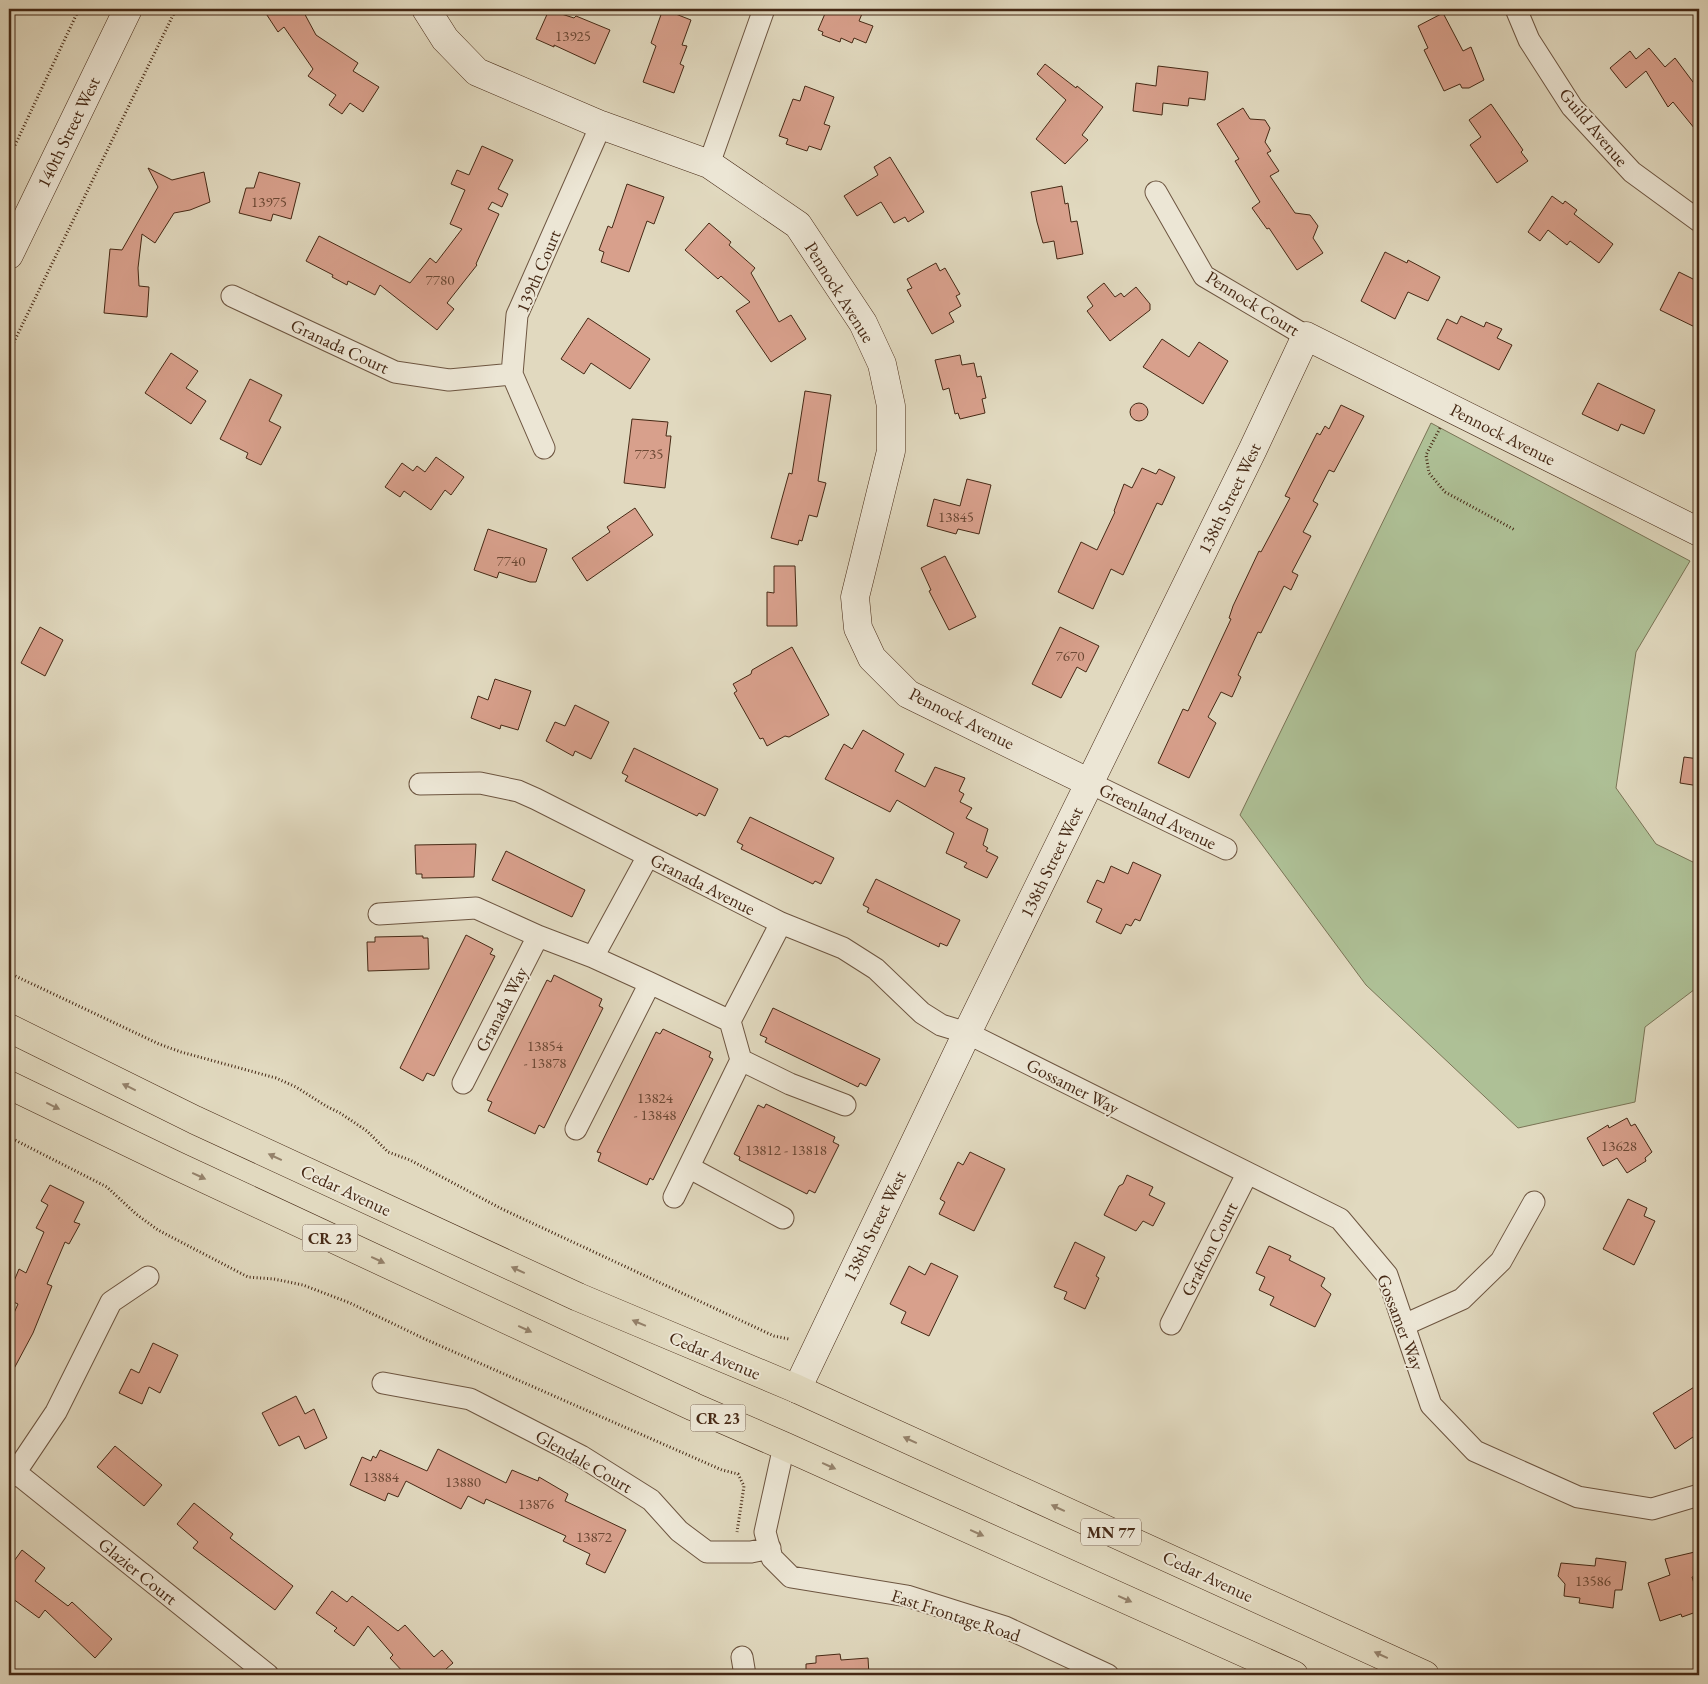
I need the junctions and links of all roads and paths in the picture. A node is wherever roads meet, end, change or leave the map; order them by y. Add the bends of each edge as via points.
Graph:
1 (80, 9) edge
2 (128, 9) edge
3 (176, 9) edge
4 (426, 9) edge
5 (764, 9) edge
6 (1516, 9) edge
7 (601, 125) junction
8 (9, 158) edge
9 (709, 164) junction
10 (1156, 192) dead end
11 (1699, 221) edge
12 (9, 254) edge
13 (232, 296) dead end
14 (1306, 336) junction
15 (9, 352) edge
16 (512, 374) junction
17 (1441, 428) dead end
18 (544, 448) dead end
19 (1515, 530) dead end
20 (1699, 532) edge
21 (1090, 783) junction
22 (420, 784) dead end
23 (1226, 849) dead end
24 (648, 856) junction
25 (379, 914) dead end
26 (781, 923) junction
27 (538, 936) junction
28 (592, 957) junction
29 (9, 973) edge
30 (650, 983) junction
31 (730, 1021) junction
32 (9, 1028) edge
33 (966, 1033) junction
34 (741, 1060) junction
35 (463, 1083) dead end
36 (9, 1085) edge
37 (845, 1105) dead end
38 (576, 1129) dead end
39 (9, 1137) edge
40 (690, 1168) junction
41 (1248, 1174) junction
42 (674, 1197) dead end
43 (1534, 1202) dead end
44 (783, 1218) dead end
45 (148, 1277) dead end
46 (1171, 1324) dead end
47 (1404, 1325) junction
48 (789, 1339) dead end
49 (383, 1383) dead end
50 (797, 1389) junction
51 (784, 1446) junction
52 (11, 1472) edge
53 (1699, 1496) edge
54 (767, 1540) junction
55 (734, 1552) junction
56 (268, 1675) edge
57 (1108, 1675) edge
58 (1294, 1675) edge
59 (1425, 1675) edge

1 - 8 path
2 - 12 street, 140th Street West
3 - 15 path
4 - 7 street, Pennock Avenue via 445,39 476,72
5 - 9 street
6 - 11 street, Guild Avenue via 1529,40 1572,107 1632,172
7 - 9 street, Pennock Avenue
7 - 16 street, 139th Court via 518,315
9 - 21 street, Pennock Avenue via 798,225 863,323 882,364 891,406 891,451 855,597 858,628 872,658 908,694
10 - 14 street, Pennock Court via 1204,276
13 - 16 street, Granada Court via 395,372 449,380
14 - 20 street, Pennock Avenue
14 - 21 street, 138th Street West
16 - 18 street, 139th Court
17 - 19 path via 1426,455 1429,473 1445,492
21 - 23 street, Greenland Avenue
21 - 33 street, 138th Street West
22 - 24 street, Granada Avenue via 480,783 518,791
24 - 26 street, Granada Avenue
24 - 28 street
25 - 27 street via 476,908
26 - 31 street
26 - 33 street, Granada Avenue via 860,958 922,1013 941,1025
27 - 28 street
27 - 35 street, Granada Way
28 - 30 street
29 - 48 path via 159,1044 276,1078 366,1130 388,1152 609,1260 774,1336
30 - 31 street
30 - 38 street
31 - 34 street
50 -> 32 highway, Cedar Avenue via 578,1298 196,1120
33 - 41 street, Gossamer Way
33 - 50 street, 138th Street West
34 - 37 street via 790,1084
34 - 40 street
36 -> 51 highway, CR 23 via 548,1340
39 - 55 path via 107,1187 158,1230 248,1277 303,1285 350,1303 427,1340 722,1470 738,1474 744,1486
40 - 42 street
40 - 44 street
41 - 46 street, Grafton Court
41 - 47 street, Gossamer Way via 1340,1219 1387,1275
43 - 47 street via 1501,1261 1462,1300
45 - 52 street via 111,1302 56,1412
47 - 53 street, Gossamer Way via 1431,1405 1475,1451 1578,1497 1652,1509
49 - 55 street, Glendale Court via 470,1399 581,1456 651,1500 679,1531 707,1552
59 -> 50 highway, Cedar Avenue / MN 77
51 - 54 street
51 -> 58 highway
52 - 56 street, Glazier Court
54 - 55 street, Glendale Court via 751,1552
54 - 57 street, East Frontage Road via 772,1558 791,1577 907,1596 1005,1627

